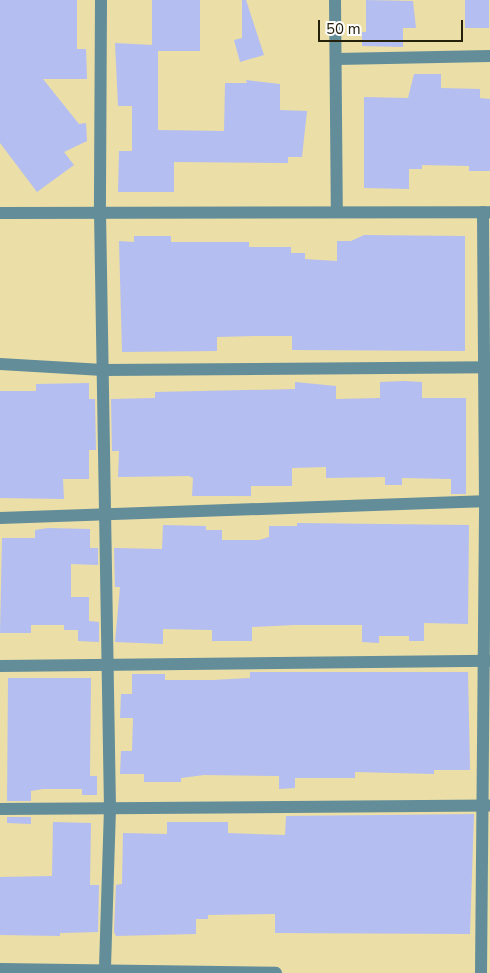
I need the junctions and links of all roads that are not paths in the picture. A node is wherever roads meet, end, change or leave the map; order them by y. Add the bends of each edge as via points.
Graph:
1 (101, 0) edge
2 (335, 0) edge
3 (490, 56) edge
4 (336, 59) junction
5 (337, 210) junction
6 (100, 212) junction
7 (486, 212) edge
8 (0, 213) edge
9 (0, 364) edge
10 (486, 368) edge
11 (104, 370) junction
12 (488, 501) edge
13 (106, 516) junction
14 (0, 518) edge
15 (486, 661) edge
16 (106, 665) junction
17 (0, 666) edge
18 (486, 806) edge
19 (110, 808) junction
20 (0, 809) edge
21 (105, 968) junction
22 (0, 969) edge
23 (276, 973) edge
24 (482, 973) edge

1 - 6 street
2 - 4 street
3 - 4 street
4 - 5 street
5 - 6 street
5 - 7 street
6 - 8 street
6 - 11 street
7 - 10 street
9 - 11 street
10 - 11 street
10 - 12 street
11 - 13 street
12 - 13 street
12 - 15 street
13 - 14 street
13 - 16 street
15 - 16 street
15 - 18 street
16 - 17 street
16 - 19 street
18 - 19 street
18 - 24 street
19 - 20 street
19 - 21 street
21 - 22 street
21 - 23 street

